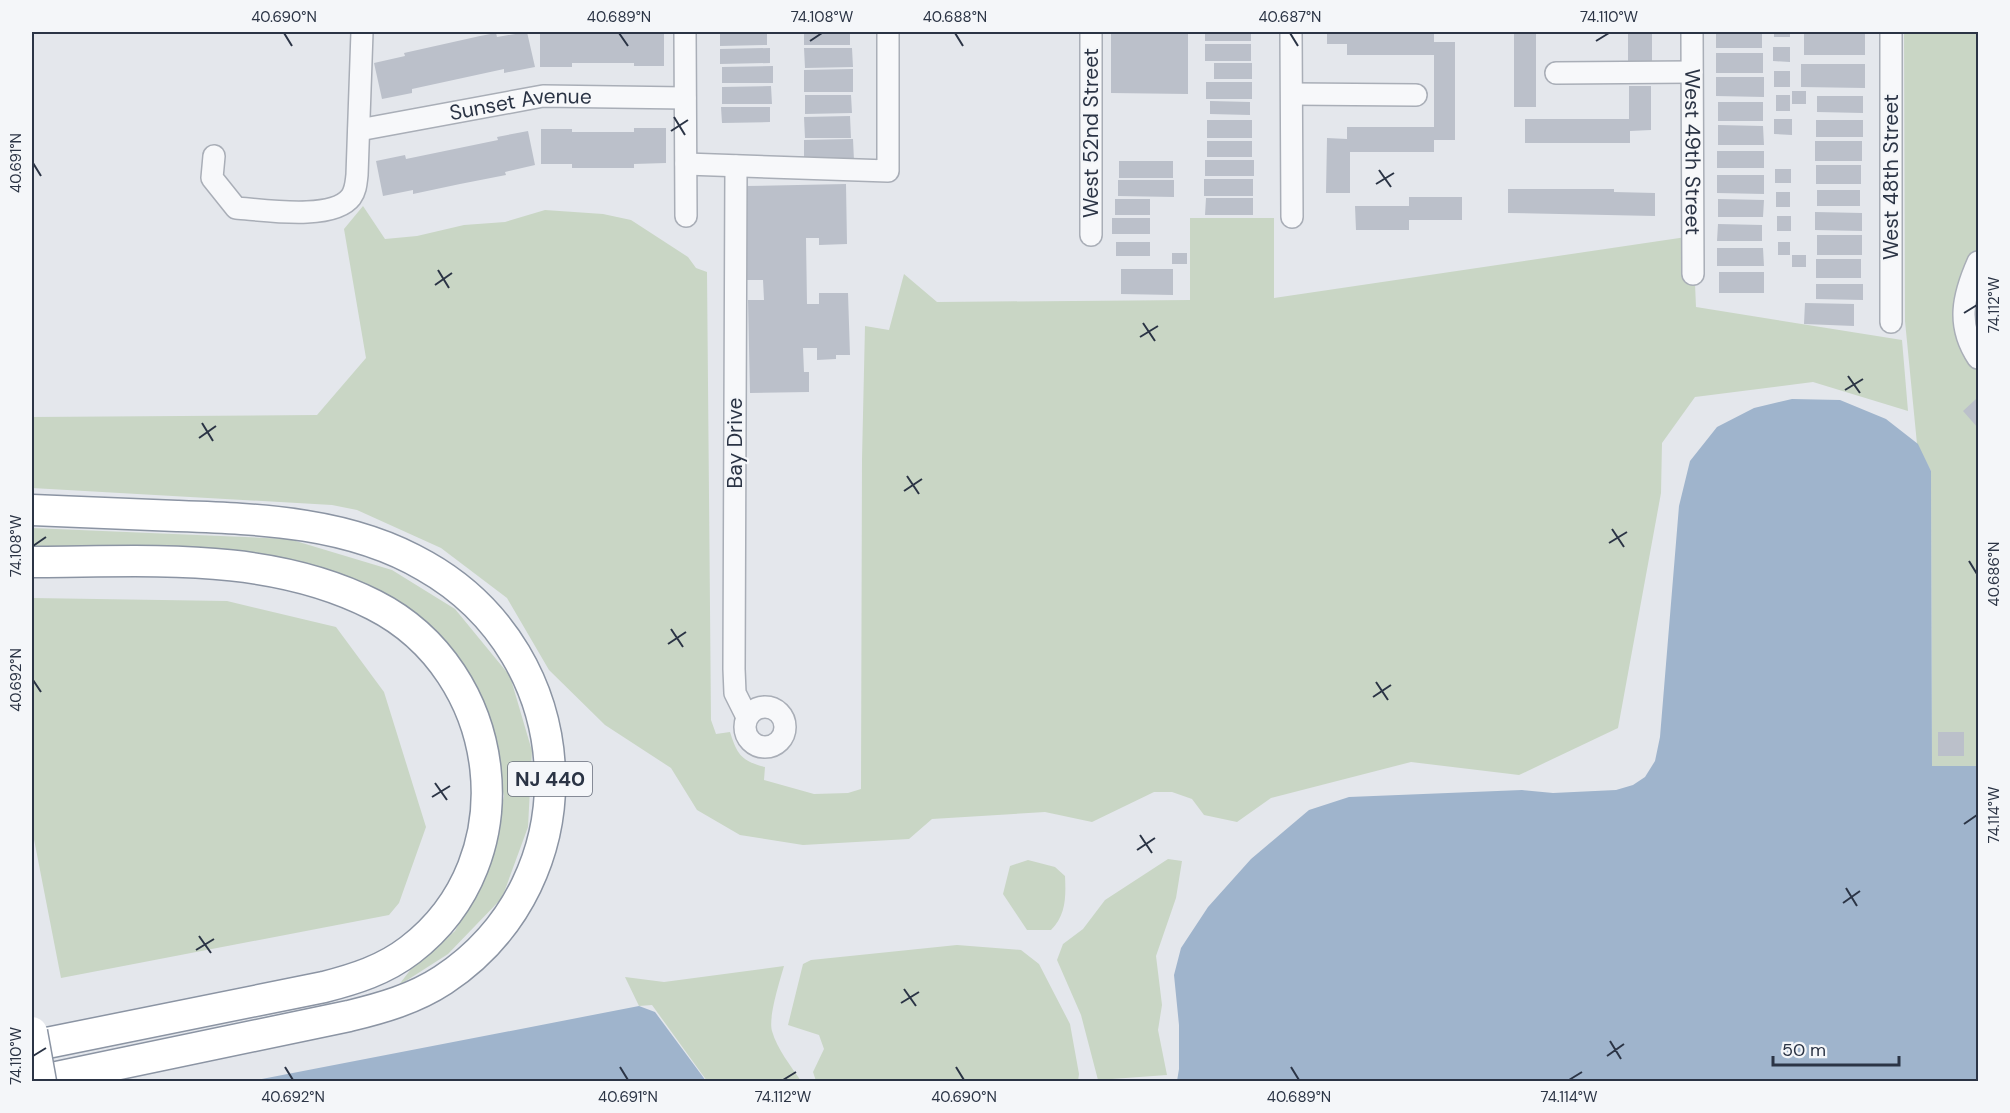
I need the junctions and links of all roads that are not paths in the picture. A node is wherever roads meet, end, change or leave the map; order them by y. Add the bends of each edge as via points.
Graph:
1 (362, 32) edge
2 (685, 32) edge
3 (888, 32) edge
4 (1091, 32) edge
5 (1291, 32) edge
6 (1692, 32) edge
7 (1891, 32) edge
8 (1692, 72) junction
9 (1556, 73) dead end
10 (1292, 94) junction
11 (1416, 95) dead end
12 (685, 98) junction
13 (358, 130) junction
14 (214, 156) dead end
15 (686, 164) junction
16 (736, 166) junction
17 (686, 216) dead end
18 (1292, 217) dead end
19 (1091, 235) dead end
20 (1978, 262) edge
21 (1693, 274) dead end
22 (1891, 322) dead end
23 (1978, 358) edge
24 (32, 510) edge
25 (32, 562) edge
26 (747, 717) dead end
27 (32, 1032) edge
28 (32, 1046) edge
29 (33, 1082) edge
30 (41, 1082) edge

1 - 13 street
2 - 12 street
3 - 16 street via 888,171
4 - 19 street, West 52nd Street
5 - 10 street
6 - 8 street, West 49th Street
7 - 22 street, West 48th Street
8 - 9 street
8 - 21 street, West 49th Street
10 - 11 street
10 - 18 street
12 - 13 street, Sunset Avenue via 543,96
12 - 15 street
13 - 14 street via 355,189 344,203 320,212 236,208 212,178
15 - 16 street
15 - 17 street
16 - 26 street, Bay Drive via 734,669 735,693
20 - 23 street via 1968,285 1964,309 1965,330
24 - 29 highway, NJ 440 via 276,521 353,536 411,558 474,600 513,648 539,704 550,780 541,845 517,902 478,951 429,988 393,1004 350,1016
25 - 28 highway, NJ 440 via 255,567 316,581 374,604 414,631 456,679 481,736 487,784 479,846 461,890 411,950 383,967 324,987
27 - 30 highway, bridge

